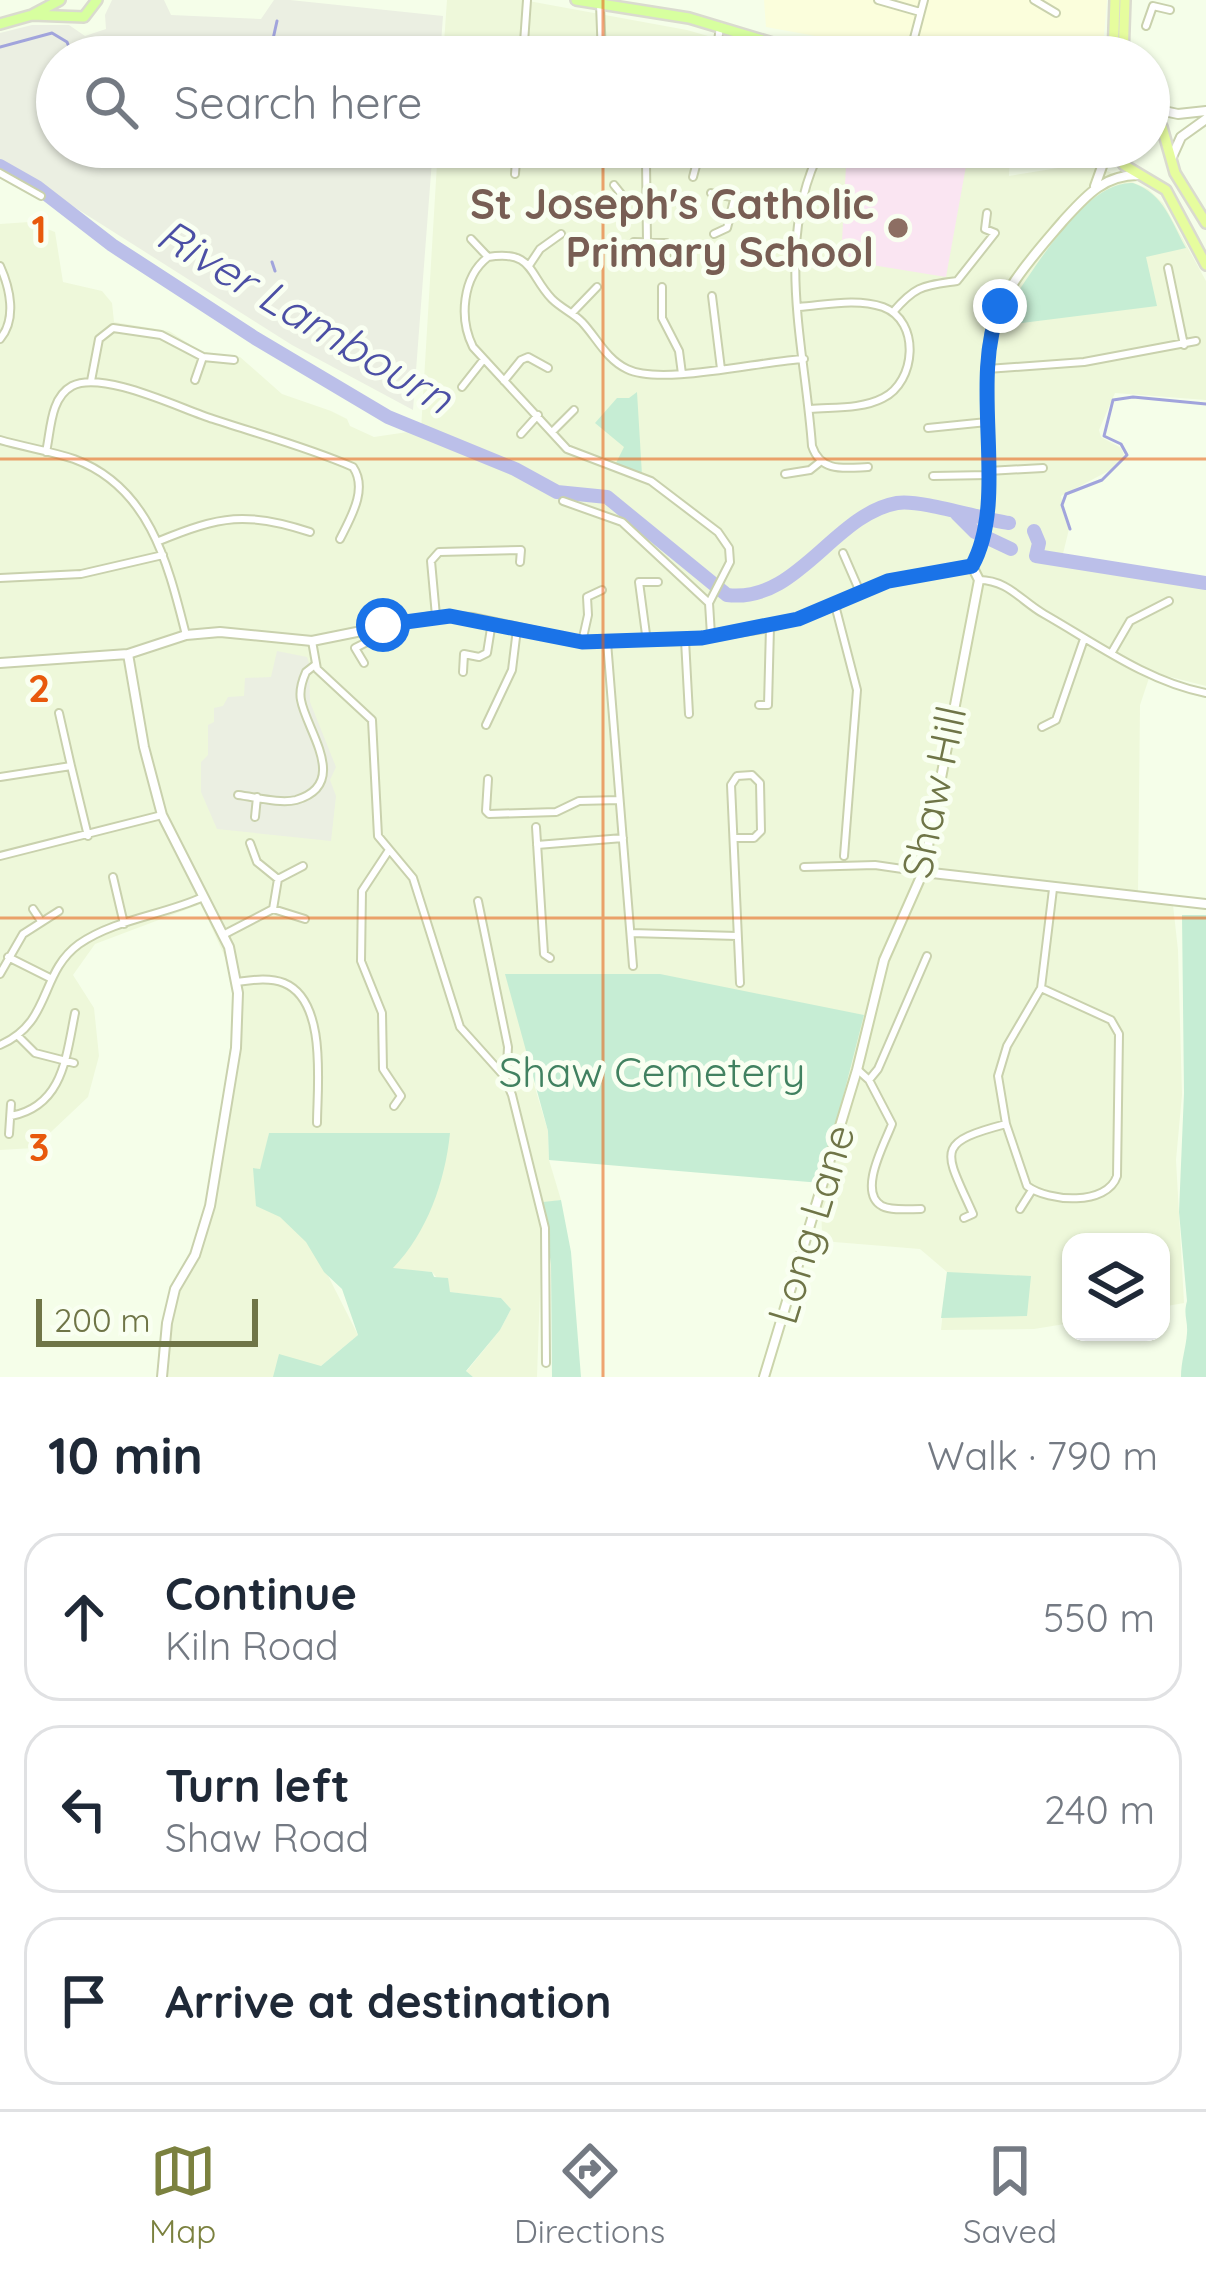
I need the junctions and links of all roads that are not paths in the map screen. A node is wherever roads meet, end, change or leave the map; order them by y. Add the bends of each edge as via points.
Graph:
1 (61, 0) edge
2 (96, 0) edge
3 (527, 0) edge
4 (576, 0) edge
5 (878, 0) edge
6 (924, 0) edge
7 (1034, 0) edge
8 (1115, 0) edge
9 (1125, 0) edge
10 (1154, 3) edge
11 (600, 4) junction
12 (1169, 10) dead end
13 (920, 12) junction
14 (1056, 13) dead end
15 (32, 15) junction
16 (70, 15) junction
17 (0, 24) edge
18 (720, 26) junction
19 (1146, 26) dead end
20 (524, 36) edge
21 (601, 36) edge
22 (719, 36) edge
23 (756, 36) edge
24 (914, 36) edge
25 (1113, 36) edge
26 (1124, 36) edge
27 (1170, 112) edge
28 (1206, 115) edge
29 (1170, 161) joint
30 (515, 168) edge
31 (646, 168) edge
32 (695, 168) edge
33 (813, 168) edge
34 (1102, 168) edge
35 (1130, 168) edge
36 (0, 173) edge
37 (515, 174) dead end
38 (1142, 175) junction
39 (693, 177) dead end
40 (614, 185) dead end
41 (1094, 188) junction
42 (711, 193) dead end
43 (41, 196) dead end
44 (645, 200) junction
45 (734, 200) junction
46 (1193, 200) junction
47 (799, 203) junction
48 (1206, 212) edge
49 (987, 213) dead end
50 (1206, 223) edge
51 (727, 228) junction
52 (736, 233) dead end
53 (561, 234) dead end
54 (714, 234) dead end
55 (471, 239) dead end
56 (634, 242) dead end
57 (647, 242) junction
58 (488, 257) junction
59 (529, 265) junction
60 (1206, 265) edge
61 (0, 266) edge
62 (667, 266) dead end
63 (1168, 268) dead end
64 (597, 287) dead end
65 (662, 287) dead end
66 (712, 296) dead end
67 (652, 306) dead end
68 (662, 306) junction
69 (799, 307) junction
70 (893, 312) junction
71 (572, 314) junction
72 (0, 339) edge
73 (1196, 341) dead end
74 (1184, 345) junction
75 (203, 357) junction
76 (234, 359) dead end
77 (484, 359) junction
78 (804, 359) junction
79 (548, 368) dead end
80 (721, 369) junction
81 (987, 369) junction
82 (682, 374) junction
83 (194, 380) dead end
84 (504, 381) junction
85 (92, 382) junction
86 (462, 387) dead end
87 (810, 409) junction
88 (574, 410) dead end
89 (538, 415) junction
90 (987, 422) junction
91 (928, 428) dead end
92 (552, 432) junction
93 (520, 434) dead end
94 (0, 440) edge
95 (46, 452) junction
96 (328, 455) junction
97 (821, 461) junction
98 (325, 466) dead end
99 (868, 467) dead end
100 (1043, 468) dead end
101 (988, 473) junction
102 (785, 474) dead end
103 (933, 476) dead end
104 (562, 501) dead end
105 (310, 532) dead end
106 (345, 534) dead end
107 (158, 541) junction
108 (843, 553) dead end
109 (163, 554) junction
110 (520, 562) dead end
111 (972, 566) junction
112 (0, 578) edge
113 (979, 580) junction
114 (658, 581) dead end
115 (602, 590) dead end
116 (860, 592) junction
117 (710, 601) junction
118 (1169, 601) dead end
119 (834, 604) junction
120 (436, 616) junction
121 (492, 622) junction
122 (388, 624) junction
123 (770, 627) junction
124 (517, 629) junction
125 (186, 635) junction
126 (711, 635) junction
127 (1084, 639) junction
128 (685, 640) junction
129 (312, 641) junction
130 (582, 642) junction
131 (607, 642) junction
132 (647, 642) junction
133 (1112, 652) junction
134 (128, 654) junction
135 (0, 663) edge
136 (364, 663) dead end
137 (315, 665) junction
138 (463, 672) dead end
139 (1206, 693) edge
140 (759, 706) dead end
141 (59, 712) dead end
142 (689, 714) dead end
143 (486, 725) dead end
144 (1042, 727) dead end
145 (71, 766) junction
146 (0, 777) edge
147 (488, 779) dead end
148 (238, 796) dead end
149 (257, 797) junction
150 (620, 800) junction
151 (162, 815) junction
152 (255, 817) dead end
153 (536, 827) dead end
154 (88, 836) junction
155 (623, 838) junction
156 (734, 838) junction
157 (250, 843) dead end
158 (536, 845) junction
159 (388, 850) junction
160 (0, 856) edge
161 (844, 856) dead end
162 (303, 866) dead end
163 (804, 867) dead end
164 (923, 872) junction
165 (113, 877) dead end
166 (278, 879) junction
167 (115, 887) junction
168 (1053, 889) junction
169 (104, 890) dead end
170 (203, 897) junction
171 (478, 901) dead end
172 (1206, 904) edge
173 (33, 909) dead end
174 (273, 909) junction
175 (59, 911) dead end
176 (305, 919) dead end
177 (41, 921) junction
178 (124, 924) junction
179 (631, 933) junction
180 (223, 934) junction
181 (737, 936) junction
182 (927, 956) dead end
183 (8, 957) junction
184 (544, 957) dead end
185 (633, 966) dead end
186 (0, 974) edge
187 (52, 979) junction
188 (237, 982) junction
189 (740, 982) dead end
190 (1041, 988) junction
191 (75, 1013) dead end
192 (19, 1036) junction
193 (0, 1045) edge
194 (64, 1060) junction
195 (74, 1063) dead end
196 (857, 1070) junction
197 (501, 1072) junction
198 (869, 1080) junction
199 (11, 1104) dead end
200 (394, 1106) dead end
201 (11, 1116) junction
202 (317, 1123) dead end
203 (1006, 1124) junction
204 (9, 1134) dead end
205 (1032, 1190) junction
206 (900, 1208) junction
207 (921, 1209) dead end
208 (1020, 1209) dead end
209 (964, 1218) dead end
210 (900, 1220) dead end
211 (546, 1363) dead end
212 (162, 1377) edge
213 (764, 1377) edge

1 - 15 main road
1 - 16 main road
2 - 16 main road via 88,15
3 - 20 street
4 - 11 main road
5 - 13 street
6 - 13 street
7 - 14 street
8 - 25 highway
9 - 26 highway
10 - 12 street
10 - 19 street
11 - 18 main road
11 - 21 street
13 - 24 street
15 - 16 main road
15 - 17 main road
18 - 22 street
18 - 23 main road
27 - 28 street
28 - 29 street via 1181,137
29 - 46 highway
30 - 37 street
31 - 44 street
32 - 39 street
33 - 47 street
34 - 41 street
35 - 38 highway
36 - 43 street
38 - 41 street
38 - 60 highway via 1166,190
40 - 44 street via 626,200
41 - 81 street via 1000,306
42 - 45 street
44 - 57 street
45 - 47 street
45 - 51 street
46 - 48 main road
46 - 50 highway
47 - 69 street
49 - 70 street via 985,229 995,233 957,281 925,284
51 - 52 street
51 - 54 street
53 - 59 street
55 - 58 street
56 - 57 street
57 - 62 street via 666,243
58 - 59 street
58 - 77 street via 467,290 468,337
59 - 71 street
61 - 72 street via 10,320
63 - 74 street
64 - 71 street
65 - 68 street
66 - 80 street
67 - 68 street
68 - 82 street
69 - 70 street via 855,302
69 - 78 street
70 - 87 street via 910,351 894,392 866,405
71 - 82 street via 622,368
73 - 74 street
74 - 81 street
75 - 76 street
75 - 83 street
75 - 85 street via 174,339 113,328 100,335
77 - 84 street
77 - 86 street
78 - 80 street
78 - 87 street
79 - 84 street via 528,357
80 - 82 street
81 - 90 street
84 - 89 street
85 - 95 street via 59,398
85 - 96 street
87 - 97 street
88 - 92 street
89 - 92 street
89 - 93 street
90 - 91 street
90 - 101 street
92 - 117 street via 577,455 647,478 718,532 730,557
94 - 95 street
95 - 107 street via 91,466 120,486
96 - 98 street
96 - 106 street via 353,467 360,481
97 - 99 street
97 - 102 street
100 - 101 street
101 - 103 street
101 - 111 street
104 - 117 street via 622,522
105 - 107 street via 242,516
107 - 109 street
108 - 116 street
109 - 112 street via 81,574
109 - 125 street
110 - 120 street via 521,550 439,552 431,561
111 - 113 street
111 - 116 street
113 - 127 street via 1000,581
113 - 164 street, Shaw Hill
114 - 132 street via 639,582
115 - 130 street via 586,597
116 - 119 street
117 - 126 street
118 - 133 street via 1130,621
119 - 123 street
119 - 161 street via 857,690
120 - 121 street
120 - 122 street
121 - 124 street
121 - 138 street via 487,653 464,654
122 - 129 street
122 - 136 street via 389,631 356,648
123 - 126 street
123 - 140 street via 762,675 768,705
124 - 130 street
124 - 143 street via 512,670
125 - 129 street
125 - 134 street
126 - 128 street
127 - 133 street
127 - 144 street via 1056,720
128 - 132 street
128 - 142 street
129 - 137 street
130 - 131 street
131 - 132 street
131 - 150 street
133 - 139 street
134 - 135 street
134 - 151 street
137 - 149 street via 300,698 317,740 317,785 296,800
137 - 159 street via 372,720 375,827
141 - 145 street
145 - 146 street
145 - 154 street
147 - 150 street via 489,814
148 - 149 street
149 - 152 street
150 - 155 street
151 - 154 street
151 - 170 street
153 - 158 street
154 - 160 street
155 - 158 street
155 - 179 street
156 - 156 street via 761,831 756,776 732,781
156 - 181 street
157 - 166 street via 257,862
158 - 184 street
159 - 197 street via 413,878 460,1027
159 - 200 street via 362,891 360,947 382,1012 383,1069 401,1096
162 - 166 street
163 - 164 street
164 - 168 street
164 - 196 street, Shaw Hill via 884,960
165 - 167 street
166 - 174 street
167 - 169 street
167 - 178 street
168 - 172 street
168 - 190 street
170 - 178 street
170 - 180 street
171 - 197 street via 508,1047
173 - 177 street
174 - 176 street
174 - 180 street
175 - 177 street
177 - 183 street
178 - 187 street via 77,945
179 - 181 street
179 - 185 street
180 - 188 street
181 - 189 street
182 - 198 street
183 - 186 street
183 - 187 street
187 - 192 street
188 - 202 street via 280,981 298,994 319,1048
188 - 212 street via 238,1030 210,1205 166,1323
190 - 203 street via 1001,1058
190 - 205 street via 1117,1027 1117,1176 1099,1196
191 - 194 street
192 - 193 street
192 - 194 street via 35,1053
194 - 195 street
194 - 201 street via 50,1097
196 - 198 street
196 - 213 street, Long Lane
197 - 211 street via 544,1228
198 - 206 street via 892,1124 870,1190 879,1204
199 - 201 street
201 - 204 street
203 - 205 street
203 - 209 street via 960,1137 952,1148 974,1214
205 - 208 street
206 - 207 street
206 - 210 street

